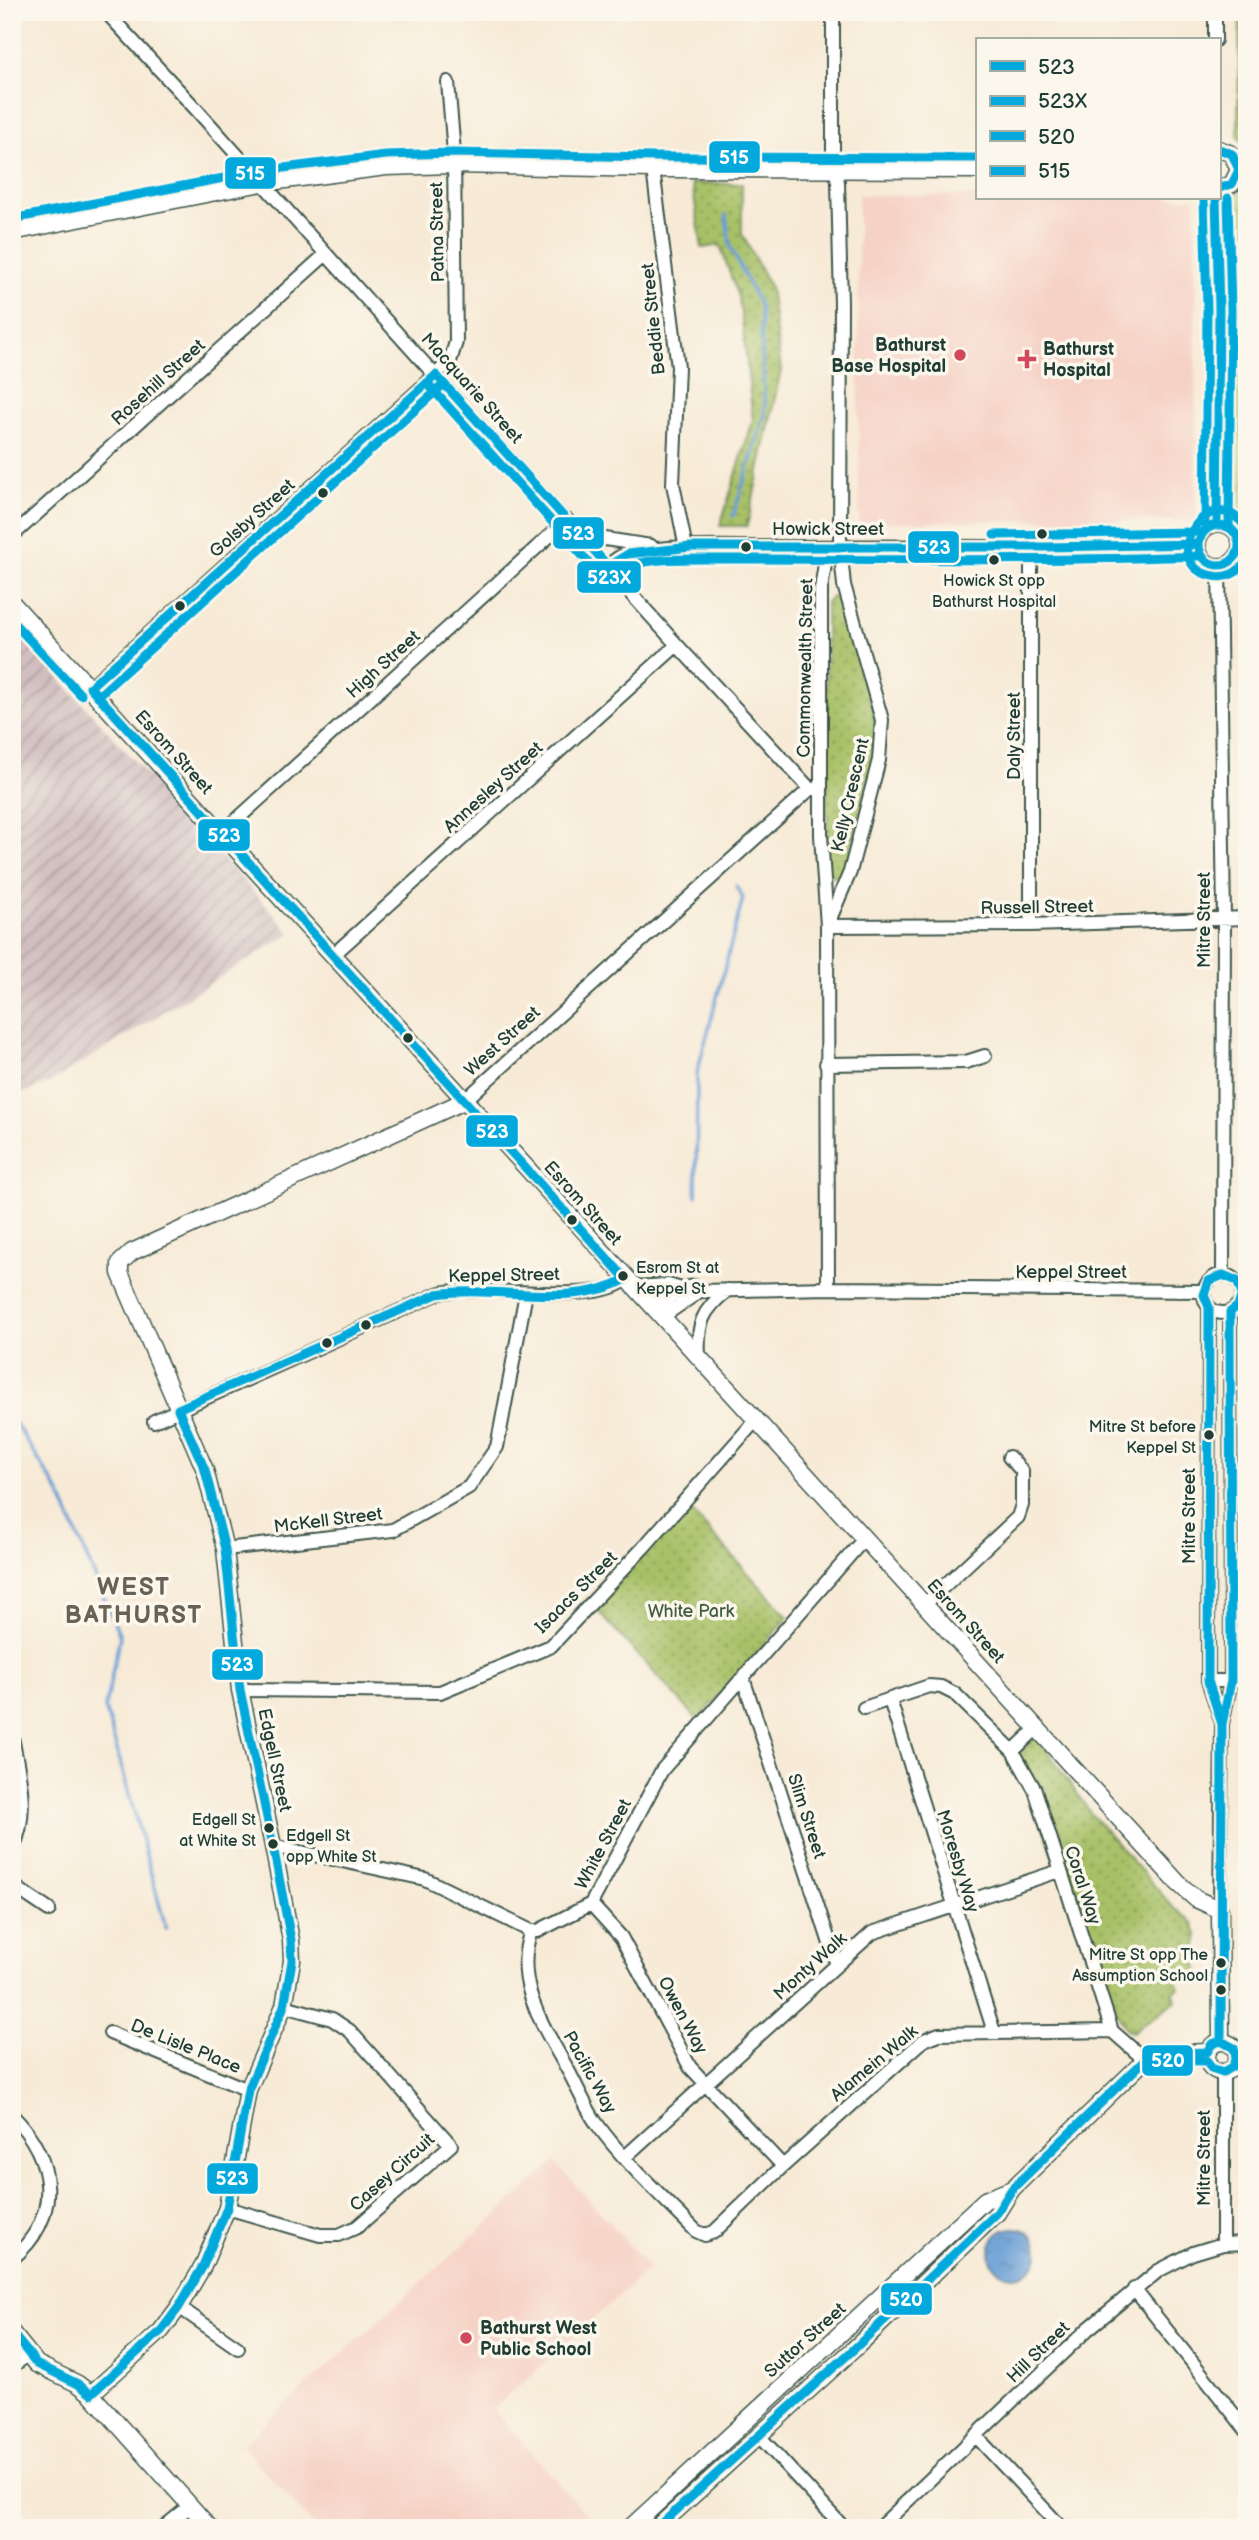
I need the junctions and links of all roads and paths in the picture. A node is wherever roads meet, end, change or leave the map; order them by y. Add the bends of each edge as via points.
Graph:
1 (106, 12) edge
2 (833, 12) edge
3 (1216, 12) edge
4 (1215, 38) edge
5 (448, 82) dead end
6 (1220, 149) edge
7 (453, 165) junction
8 (653, 169) junction
9 (1243, 169) edge
10 (835, 170) junction
11 (976, 170) edge
12 (262, 183) junction
13 (1220, 188) edge
14 (1216, 200) edge
15 (12, 232) edge
16 (326, 254) junction
17 (436, 374) junction
18 (570, 523) junction
19 (1217, 525) junction
20 (12, 536) edge
21 (624, 542) junction
22 (1199, 544) junction
23 (1243, 544) edge
24 (841, 546) junction
25 (686, 548) junction
26 (1031, 548) junction
27 (668, 549) junction
28 (639, 552) junction
29 (604, 561) junction
30 (1219, 565) junction
31 (844, 585) junction
32 (627, 587) junction
33 (821, 589) junction
34 (12, 603) edge
35 (677, 645) junction
36 (90, 687) junction
37 (816, 789) junction
38 (222, 834) junction
39 (1247, 918) edge
40 (1224, 919) junction
41 (1031, 925) junction
42 (827, 926) junction
43 (331, 956) junction
44 (985, 1056) dead end
45 (827, 1065) junction
46 (464, 1101) junction
47 (120, 1263) joint
48 (1223, 1275) junction
49 (630, 1283) junction
50 (828, 1288) junction
51 (681, 1289) junction
52 (700, 1290) junction
53 (728, 1290) junction
54 (1204, 1291) junction
55 (526, 1293) junction
56 (1245, 1296) edge
57 (1209, 1307) junction
58 (658, 1312) junction
59 (1230, 1312) junction
60 (699, 1356) junction
61 (178, 1409) junction
62 (756, 1420) junction
63 (154, 1421) dead end
64 (1009, 1457) dead end
65 (864, 1539) junction
66 (225, 1549) junction
67 (925, 1604) junction
68 (743, 1678) junction
69 (1208, 1681) junction
70 (1231, 1681) junction
71 (1247, 1681) edge
72 (240, 1690) junction
73 (890, 1700) junction
74 (864, 1708) dead end
75 (1222, 1724) junction
76 (1037, 1728) junction
77 (13, 1744) edge
78 (1013, 1751) junction
79 (273, 1846) junction
80 (12, 1850) edge
81 (1059, 1871) junction
82 (12, 1885) edge
83 (591, 1904) junction
84 (953, 1906) junction
85 (49, 1910) dead end
86 (1220, 1910) junction
87 (531, 1931) junction
88 (837, 1965) junction
89 (284, 2006) junction
90 (1112, 2031) junction
91 (994, 2032) junction
92 (110, 2033) dead end
93 (1221, 2041) junction
94 (1207, 2056) junction
95 (1242, 2058) edge
96 (1145, 2060) junction
97 (1223, 2072) junction
98 (706, 2084) junction
99 (248, 2090) junction
100 (12, 2115) edge
101 (625, 2157) junction
102 (783, 2166) junction
103 (1012, 2189) junction
104 (227, 2208) junction
105 (705, 2235) joint
106 (1223, 2244) junction
107 (1247, 2244) edge
108 (12, 2259) edge
109 (1134, 2289) junction
110 (180, 2307) junction
111 (12, 2333) edge
112 (238, 2348) dead end
113 (28, 2355) junction
114 (12, 2366) edge
115 (91, 2394) junction
116 (1240, 2413) edge
117 (1247, 2431) edge
118 (759, 2436) junction
119 (976, 2436) junction
120 (190, 2506) junction
121 (163, 2528) edge
122 (211, 2528) edge
123 (630, 2528) edge
124 (657, 2528) edge
125 (844, 2528) edge
126 (879, 2528) edge
127 (1062, 2528) edge

1 - 12 street, Macquarie Street
2 - 10 street
3 - 4 street
5 - 7 street, Patna Street
6 - 9 street via 1232,154
7 - 8 street
7 - 12 street via 374,168
7 - 17 street, Patna Street via 456,342 450,361
8 - 10 street
8 - 25 street, Beddie Street via 678,367 673,484
9 - 13 street via 1232,184
10 - 11 street
10 - 24 street via 841,304
12 - 15 street
12 - 16 street, Macquarie Street
14 - 19 street
16 - 17 street, Macquarie Street
16 - 20 street, Rosehill Street
17 - 18 street, Macquarie Street
17 - 36 street, Golsby Street
18 - 21 street, Howick Street via 594,536
18 - 29 street, Macquarie Street
18 - 38 street, High Street
19 - 22 street via 1204,531
19 - 23 street via 1232,530
21 - 27 street, Howick Street
21 - 29 street via 612,546
22 - 26 street, Howick Street
22 - 30 street via 1207,561
23 - 30 street via 1233,559
24 - 25 street, Howick Street
24 - 26 street, Howick Street
24 - 31 street, Kelly Crescent
24 - 33 street, Commonwealth Street via 825,564
25 - 27 street, Howick Street
26 - 41 street, Daly Street
27 - 28 street, Howick Street
28 - 29 street, Howick Street
28 - 32 street via 625,569
29 - 32 street, Macquarie Street
30 - 40 street, Mitre Street
31 - 33 street
31 - 42 street, Kelly Crescent via 882,720 882,739 850,872
32 - 35 street, Macquarie Street
33 - 37 street, Commonwealth Street
34 - 36 street, Esrom Street
35 - 37 street, Macquarie Street
35 - 43 street, Annesley Street
36 - 38 street, Esrom Street
37 - 42 street, Commonwealth Street
37 - 46 street, West Street
38 - 43 street, Esrom Street
39 - 40 street, Russell Street
40 - 41 street, Russell Street
40 - 48 street, Mitre Street
41 - 42 street, Russell Street
42 - 45 street, Commonwealth Street
43 - 46 street, Esrom Street
44 - 45 street via 966,1062
45 - 50 street, Commonwealth Street
46 - 47 street, West Street via 132,1252
46 - 49 street, Esrom Street
47 - 61 street, Edgell Street via 120,1273
48 - 54 street via 1213,1278
48 - 56 street via 1237,1281
49 - 51 street, Keppel Street
49 - 55 street, Keppel Street via 604,1290
49 - 58 street, Esrom Street
50 - 53 street, Keppel Street
50 - 54 street, Keppel Street
51 - 52 street, Keppel Street via 694,1286
51 - 58 street
52 - 53 street, Keppel Street
52 - 58 street
53 - 60 street via 701,1320
54 - 57 street
55 - 61 street, Keppel Street via 437,1294
55 - 66 street, McKell Street via 497,1447 470,1487 393,1530
56 - 59 street
57 - 59 street via 1219,1313
57 - 69 street, Mitre Street
58 - 60 street, Esrom Street
59 - 70 street, Mitre Street
60 - 62 street, Esrom Street
61 - 63 street, Keppel Street
61 - 66 street, Edgell Street via 205,1470
62 - 65 street, Esrom Street
62 - 72 street, Isaacs Street via 551,1646 440,1692
64 - 67 street via 1021,1471 1018,1517
65 - 67 street, Esrom Street
65 - 68 street, White Street
66 - 72 street, Edgell Street
67 - 76 street, Esrom Street
68 - 83 street, White Street via 662,1770
68 - 88 street, Slim Street
69 - 70 street
69 - 75 street, Mitre Street
70 - 71 street
70 - 75 street, Mitre Street
72 - 79 street, Edgell Street
73 - 74 street, Coral Way
73 - 78 street, Coral Way via 929,1686 941,1687 954,1693
73 - 84 street, Moresby Way
75 - 86 street, Mitre Street
76 - 78 street
76 - 86 street, Esrom Street via 1187,1892
77 - 80 street via 22,1815
78 - 81 street, Coral Way via 1035,1790
79 - 87 street via 425,1879
79 - 89 street, Edgell Street via 291,1940
81 - 84 street, Monty Walk
81 - 90 street, Coral Way
82 - 85 street
83 - 87 street, White Street
83 - 98 street, Owen Way via 621,1937 690,2067
84 - 88 street, Monty Walk via 872,1933
84 - 91 street, Moresby Way
86 - 93 street, Mitre Street
87 - 101 street, Pacific Way via 525,1968 533,2007 597,2123
88 - 98 street, Monty Walk
89 - 99 street, Edgell Street
89 - 104 street, Casey Circuit via 332,2019 350,2031 451,2145 358,2227 339,2235 320,2235
90 - 91 street, Alamein Walk
90 - 96 street
91 - 102 street, Alamein Walk via 939,2034 924,2040
92 - 99 street, De Lisle Place
93 - 94 street via 1212,2044
93 - 95 street via 1231,2044
94 - 96 street via 1158,2054
94 - 97 street via 1211,2068
95 - 97 street
96 - 103 street, Suttor Street
97 - 106 street, Mitre Street
98 - 101 street, Monty Walk
98 - 102 street, Owen Way
99 - 104 street, Edgell Street
100 - 108 street via 41,2152 48,2190 38,2225
101 - 105 street, Pacific Way
102 - 105 street, Alamein Walk via 714,2232
103 - 118 street, Suttor Street via 997,2213
103 - 123 street, Suttor Street via 985,2200
104 - 110 street, Edgell Street
106 - 107 street, Hill Street
106 - 109 street, Hill Street via 1193,2253
109 - 116 street
109 - 119 street, Hill Street
110 - 112 street
110 - 115 street, Edgell Street via 141,2351
111 - 113 street
113 - 114 street
113 - 115 street
115 - 120 street
116 - 117 street
118 - 124 street, Suttor Street
118 - 125 street
119 - 126 street, Hill Street
119 - 127 street
120 - 121 street
120 - 122 street

